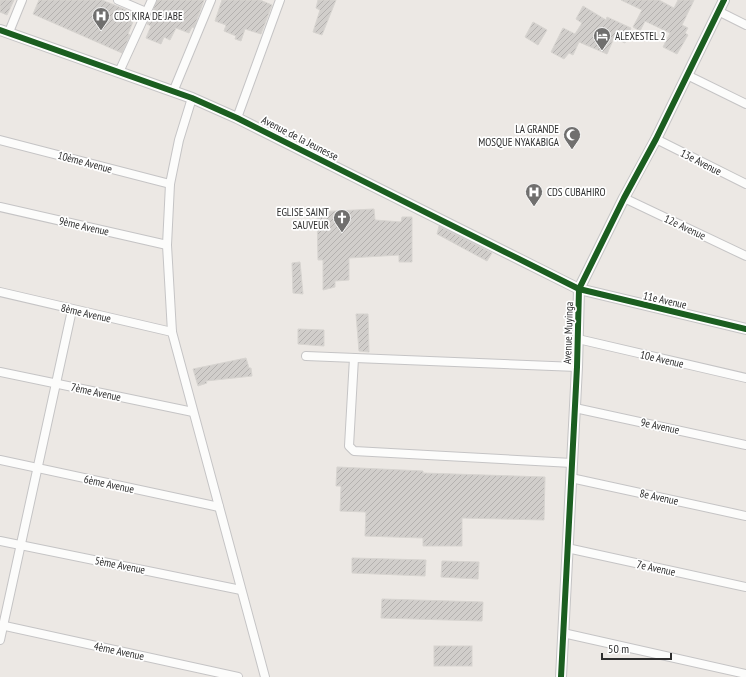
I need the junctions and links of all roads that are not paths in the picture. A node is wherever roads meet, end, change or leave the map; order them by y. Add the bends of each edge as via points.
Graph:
1 (22, 0) edge
2 (118, 0) edge
3 (152, 0) edge
4 (211, 0) edge
5 (280, 0) edge
6 (724, 0) edge
7 (718, 11) junction
8 (146, 12) junction
9 (746, 25) edge
10 (4, 31) edge
11 (119, 72) junction
12 (687, 75) junction
13 (173, 92) junction
14 (192, 98) junction
15 (746, 104) edge
16 (237, 118) junction
17 (656, 139) junction
18 (0, 140) edge
19 (170, 184) junction
20 (746, 184) edge
21 (624, 198) junction
22 (0, 207) edge
23 (167, 246) junction
24 (746, 256) edge
25 (579, 290) junction
26 (0, 292) edge
27 (72, 310) junction
28 (746, 329) edge
29 (172, 332) junction
30 (578, 339) junction
31 (306, 356) dead end
32 (354, 358) junction
33 (577, 367) junction
34 (0, 372) edge
35 (746, 378) edge
36 (56, 383) junction
37 (575, 408) junction
38 (193, 412) junction
39 (746, 444) edge
40 (0, 460) edge
41 (572, 463) junction
42 (37, 470) junction
43 (571, 478) junction
44 (219, 507) junction
45 (746, 516) edge
46 (0, 541) edge
47 (22, 546) junction
48 (567, 548) junction
49 (746, 587) edge
50 (241, 590) junction
51 (2, 626) edge
52 (563, 632) junction
53 (0, 640) edge
54 (746, 674) edge
55 (238, 677) edge
56 (265, 677) edge
57 (561, 677) edge

1 - 10 street
2 - 8 street
3 - 8 street
4 - 13 street
5 - 16 street
6 - 7 street, Avenue Muyinga
7 - 9 street
7 - 12 street, Avenue Muyinga
8 - 11 street
10 - 11 street, Avenue de la Jeunesse
11 - 13 street, Avenue de la Jeunesse
12 - 15 street
12 - 17 street, Avenue Muyinga
13 - 14 street, Avenue de la Jeunesse
14 - 16 street, Avenue de la Jeunesse
14 - 19 street via 179,140
16 - 25 street, Avenue de la Jeunesse
17 - 20 street, 13e Avenue
17 - 21 street, Avenue Muyinga
18 - 19 street, 10ème Avenue
19 - 23 street
21 - 24 street, 12e Avenue
21 - 25 street, Avenue Muyinga
22 - 23 street, 9ème Avenue
23 - 29 street
25 - 28 street, 11e Avenue
25 - 30 street, Avenue Muyinga
26 - 27 street, 8ème Avenue
27 - 29 street, 8ème Avenue
27 - 36 street
29 - 38 street
30 - 33 street, Avenue Muyinga
30 - 35 street, 10e Avenue
31 - 32 street
32 - 33 street
32 - 41 street via 349,446 354,451
33 - 37 street, Avenue Muyinga
34 - 36 street, 7ème Avenue
36 - 38 street, 7ème Avenue
36 - 42 street
37 - 39 street, 9e Avenue
37 - 41 street, Avenue Muyinga
38 - 44 street
40 - 42 street, 6ème Avenue
41 - 43 street, Avenue Muyinga
42 - 44 street, 6ème Avenue
42 - 47 street
43 - 45 street, 8e Avenue
43 - 48 street, Avenue Muyinga
44 - 50 street
46 - 47 street, 5ème Avenue
47 - 50 street, 5ème Avenue
47 - 51 street
48 - 49 street, 7e Avenue
48 - 52 street, Avenue Muyinga
50 - 56 street
51 - 53 street
51 - 55 street, 4ème Avenue
52 - 54 street
52 - 57 street, Avenue Muyinga

